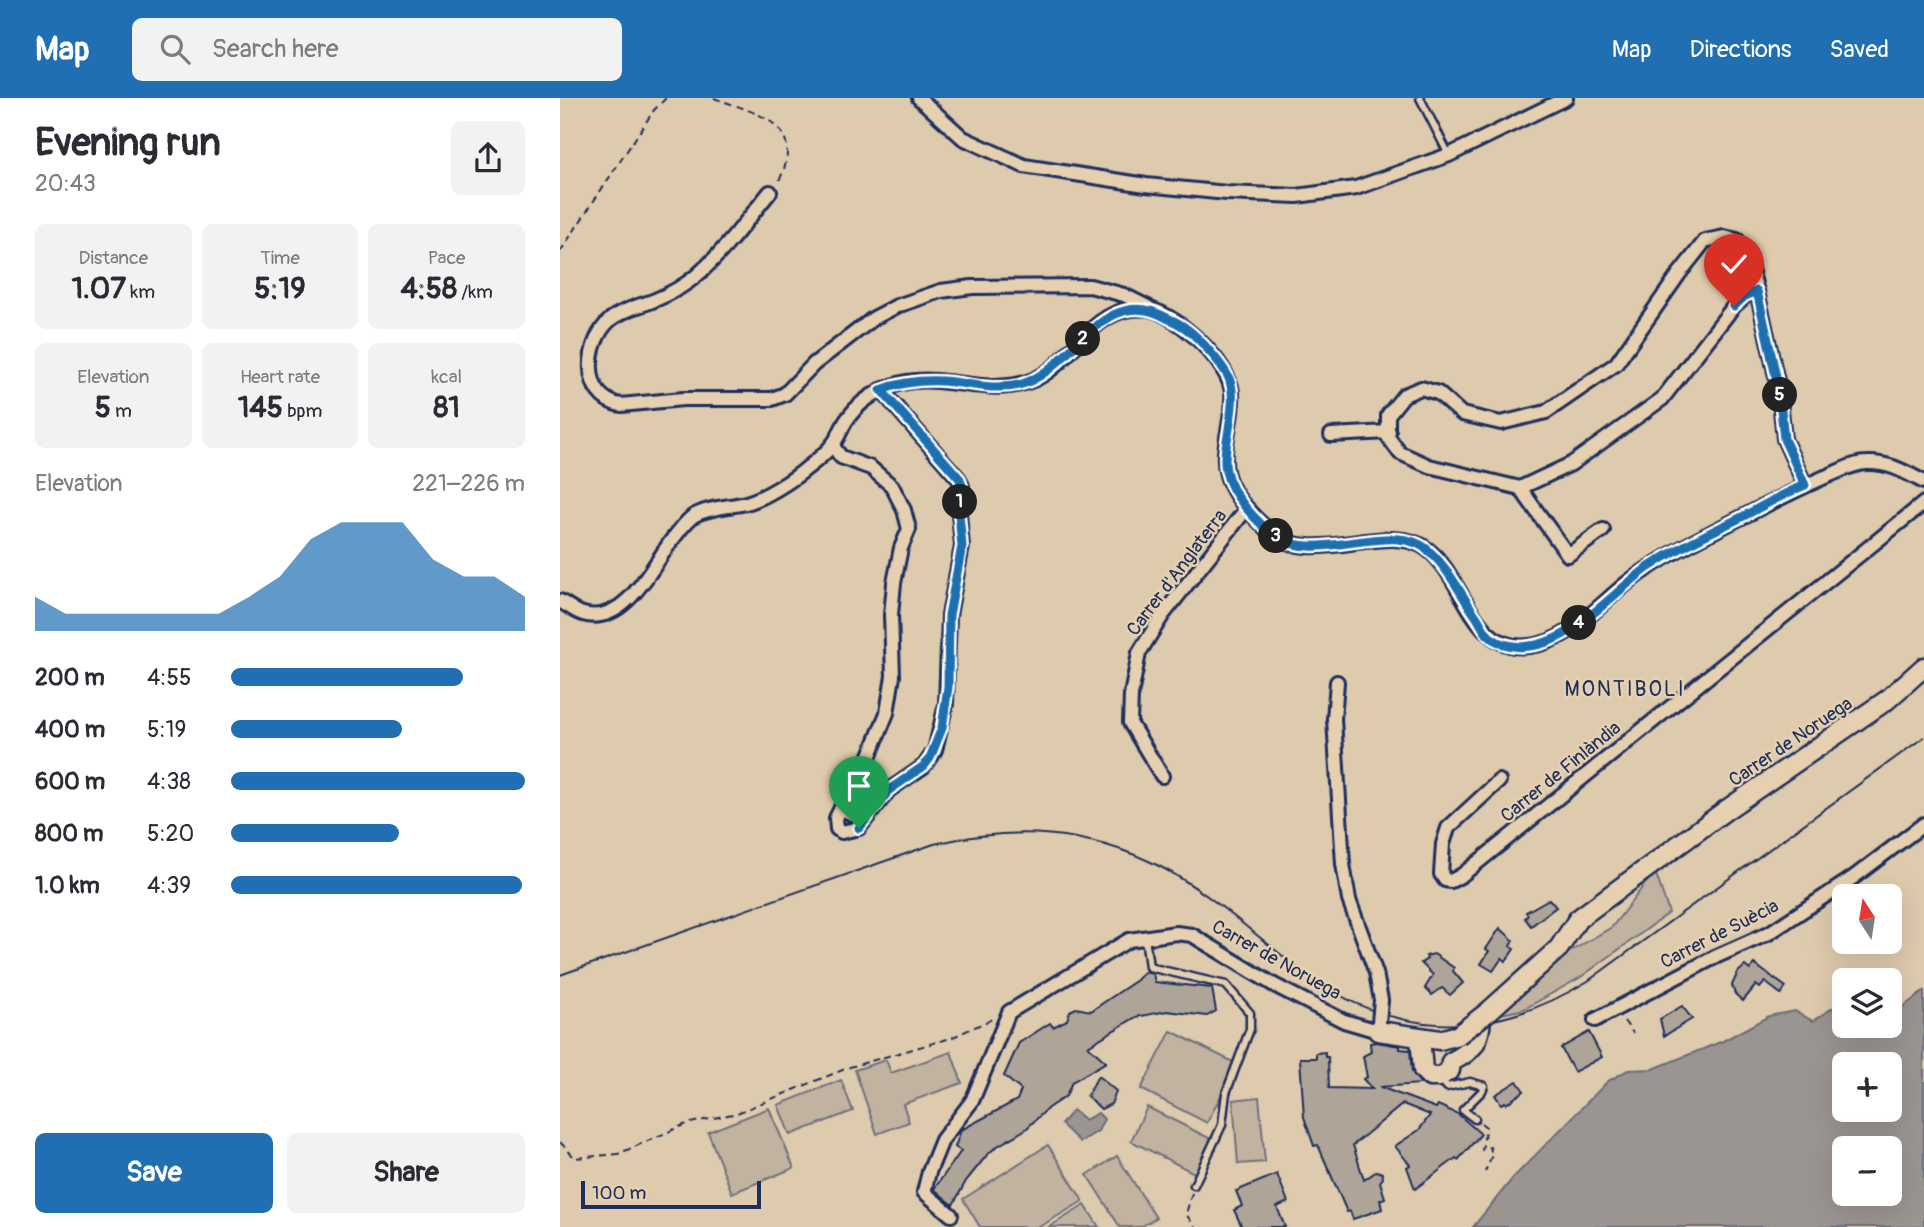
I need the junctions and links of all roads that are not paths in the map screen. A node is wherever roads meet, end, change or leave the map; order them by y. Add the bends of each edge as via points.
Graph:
1 (919, 98) edge
2 (1420, 98) edge
3 (1566, 98) edge
4 (1449, 155) junction
5 (770, 192) road end
6 (1757, 291) junction
7 (1152, 309) junction
8 (881, 390) junction
9 (1388, 432) junction
10 (1331, 435) dead end
11 (832, 445) junction
12 (1924, 482) edge
13 (1805, 485) junction
14 (1520, 488) junction
15 (1924, 503) edge
16 (1247, 508) junction
17 (1603, 530) dead end
18 (560, 601) edge
19 (1924, 667) edge
20 (1337, 682) dead end
21 (1162, 776) dead end
22 (1499, 781) dead end
23 (1924, 824) edge
24 (1145, 937) junction
25 (1485, 1014) junction
26 (1595, 1020) dead end
27 (1379, 1026) junction
28 (1420, 1038) junction
29 (1421, 1058) junction
30 (1451, 1062) junction
31 (1440, 1077) junction
32 (1475, 1119) road end
33 (1194, 1185) road end
34 (951, 1215) dead end

1 - 4 street via 963,138 1024,166 1146,185 1297,195 1356,188
2 - 4 lane
3 - 4 street
5 - 7 street via 690,281 608,321 591,357 591,374 595,387 610,403 772,399 785,394 814,364 874,318 941,291 1090,286
6 - 9 street via 1746,250 1737,240 1705,241 1616,364 1546,412 1501,423 1462,414 1438,393 1421,388 1404,395 1388,415
6 - 13 street via 1779,390 1784,439
6 - 14 street via 1734,306 1662,400 1571,464
7 - 8 street via 1125,310 1107,318 1054,367 1020,385 989,387 925,380
7 - 16 street via 1189,330 1230,377 1226,471
8 - 11 street via 849,416
8 - 11 street via 960,479 961,553 948,626 946,704 935,750 924,766 889,790 859,828 842,832 836,818 860,780 887,713 894,676 894,583 909,529 892,486 871,468 841,457
9 - 10 street
9 - 14 street via 1400,453 1429,466
11 - 18 street via 804,471 751,502 692,516 622,609 603,615 583,614
12 - 13 street via 1891,464 1862,462
13 - 16 street via 1676,550 1569,630 1541,645 1526,647 1489,636 1440,562 1415,542 1296,544 1278,538
14 - 17 street via 1568,555
15 - 22 street, Carrer de Finlàndia via 1462,875 1444,880 1443,844 1448,828
16 - 21 street, Carrer d'Anglaterra via 1162,616 1139,653 1130,723
19 - 25 street, Carrer de Noruega via 1887,700 1578,919 1559,948
20 - 27 street, bridge via 1334,719 1343,864 1349,900 1376,973
23 - 26 street, Carrer de Suècia via 1769,933
24 - 27 street, Carrer de Noruega via 1192,935 1344,1021
24 - 33 lane via 1149,967 1226,985 1250,1013 1250,1030 1226,1093 1222,1125
24 - 34 street, Carrer de Noruega via 1129,940 1009,1012 972,1101 942,1140 929,1172 924,1192
25 - 28 street, Carrer de Noruega, bridge via 1458,1035 1440,1040
25 - 30 street via 1478,1043
27 - 28 street, Carrer de Noruega
28 - 29 street
29 - 30 street
29 - 31 street via 1423,1070 1430,1077
30 - 31 street via 1450,1070
31 - 32 lane via 1447,1087 1469,1082 1484,1087 1463,1110

